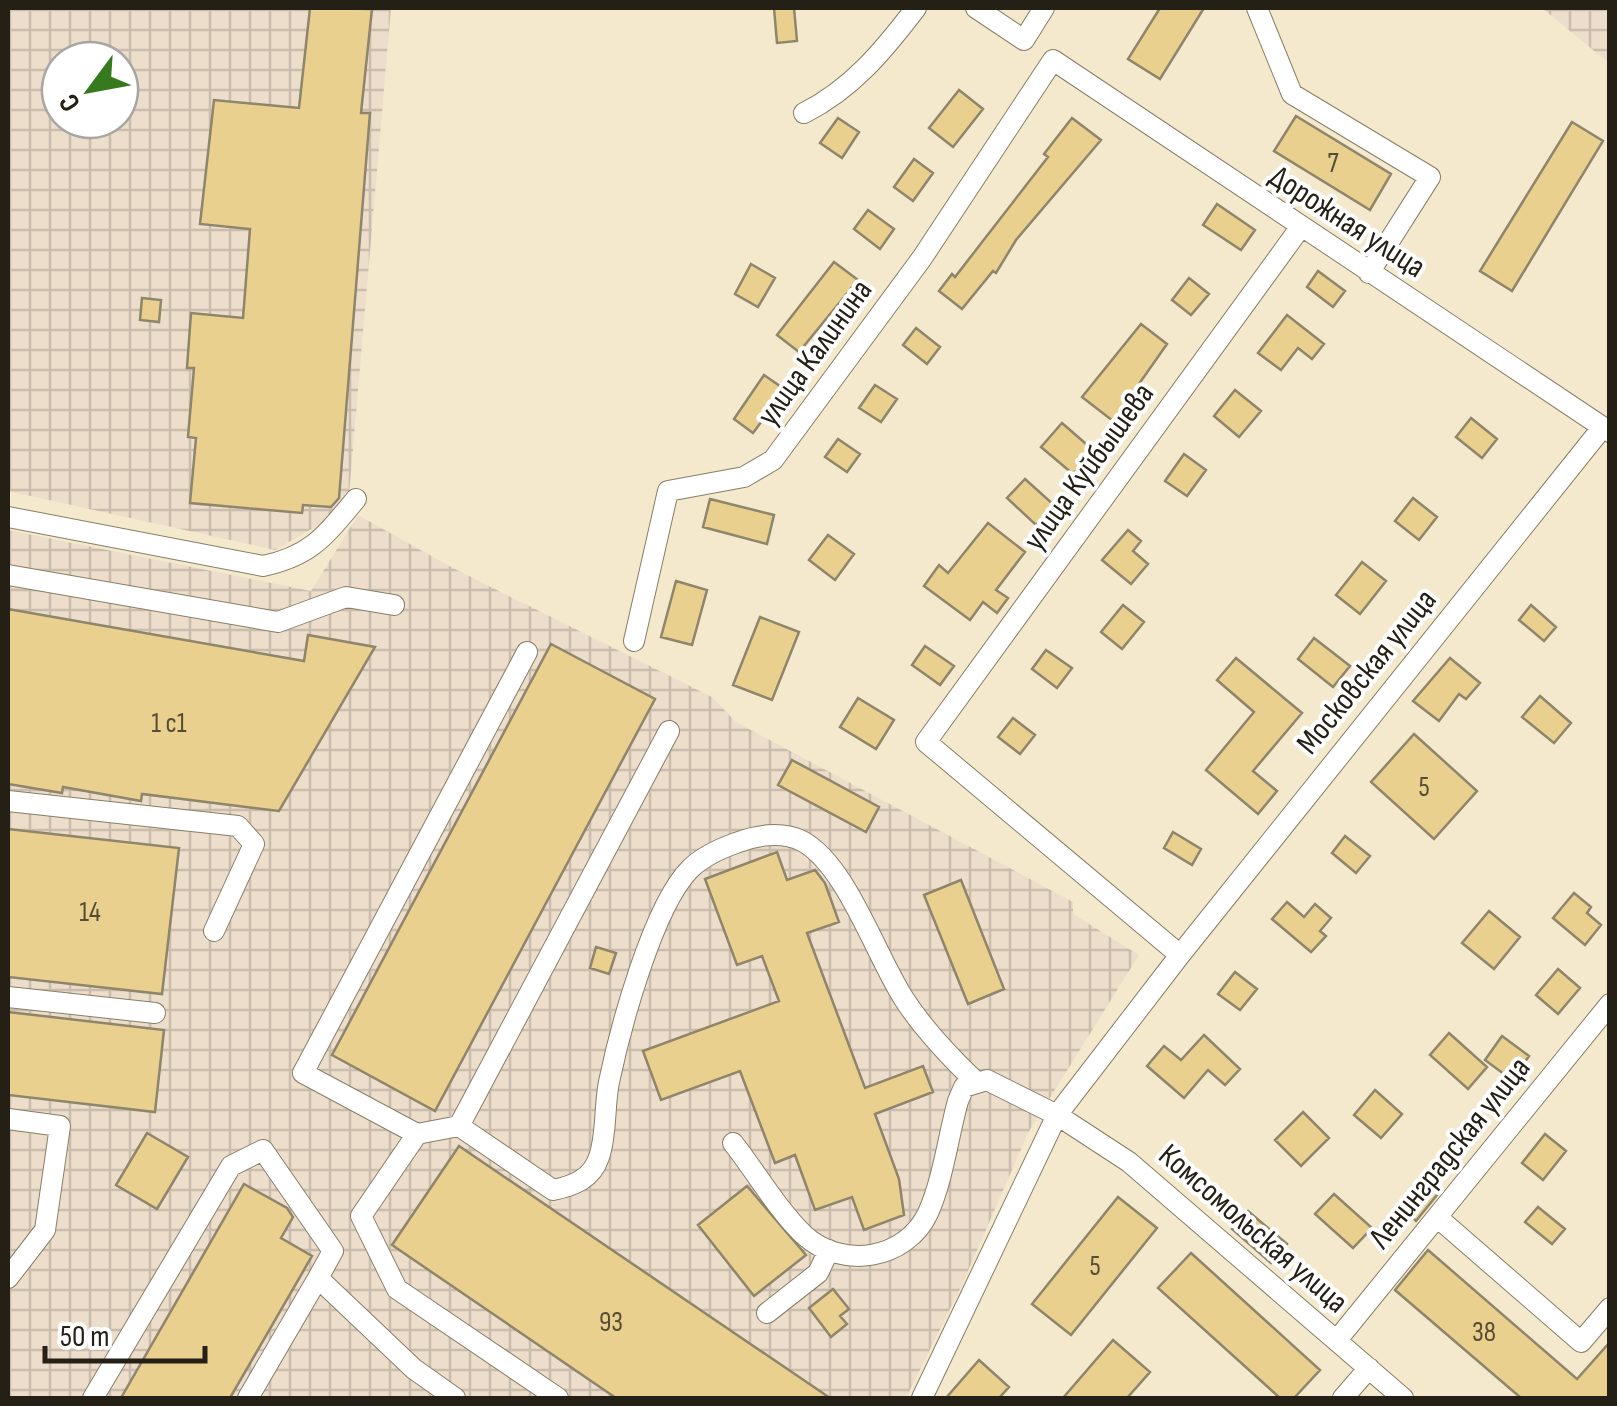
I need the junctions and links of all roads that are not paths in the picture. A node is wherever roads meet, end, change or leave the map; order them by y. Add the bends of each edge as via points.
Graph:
1 (916, 8) edge
2 (976, 8) edge
3 (1044, 8) edge
4 (1257, 8) edge
5 (1053, 60) joint
6 (804, 114) dead end
7 (1300, 228) junction
8 (1369, 273) junction
9 (1606, 430) edge
10 (356, 499) dead end
11 (8, 517) edge
12 (8, 575) edge
13 (394, 605) dead end
14 (634, 642) dead end
15 (527, 652) dead end
16 (670, 731) dead end
17 (8, 801) edge
18 (214, 931) dead end
19 (1180, 954) junction
20 (8, 997) edge
21 (1610, 1004) edge
22 (154, 1013) dead end
23 (974, 1080) junction
24 (1057, 1115) junction
25 (8, 1119) edge
26 (459, 1126) junction
27 (417, 1134) junction
28 (733, 1143) dead end
29 (1438, 1217) junction
30 (829, 1250) junction
31 (8, 1278) edge
32 (318, 1278) junction
33 (1610, 1308) edge
34 (767, 1313) dead end
35 (1337, 1340) junction
36 (1369, 1368) junction
37 (93, 1398) edge
38 (248, 1398) edge
39 (454, 1398) edge
40 (558, 1398) edge
41 (922, 1398) edge
42 (1343, 1398) edge
43 (1403, 1398) edge

1 - 6 street via 857,78
2 - 3 street via 1024,40
4 - 8 street via 1292,94 1430,177
5 - 7 street, Дорожная улица
5 - 14 street, улица Калинина via 922,258 773,460 744,477 668,490
7 - 8 street, Дорожная улица
7 - 19 street, улица Куйбышева via 926,742
8 - 9 street, Дорожная улица
9 - 19 street, Московская улица
10 - 11 street via 320,541 294,559 263,566
12 - 13 street via 278,622 346,597
15 - 27 street via 303,1073
16 - 26 street
17 - 18 street via 238,826 254,844
19 - 24 street, Московская улица
20 - 22 street
21 - 29 street, Ленинградская улица
23 - 24 street, Комсомольская улица via 987,1080
23 - 26 street via 904,1000 828,861 780,834 713,851 688,871 668,903 628,1004 600,1158 588,1176 552,1190
23 - 30 street via 958,1101 928,1213 910,1238 865,1257
24 - 35 street, Комсомольская улица via 1130,1162
24 - 41 street, Московская улица
25 - 31 street via 60,1126 45,1230
26 - 27 street
27 - 40 street via 361,1216 397,1289
28 - 30 street via 805,1236
29 - 33 street via 1581,1342
29 - 35 street, Ленинградская улица
30 - 34 street via 818,1272
32 - 37 street via 333,1251 263,1150 231,1166
32 - 38 street
32 - 39 street
35 - 36 street, Комсомольская улица
36 - 42 street
36 - 43 street, Комсомольская улица

